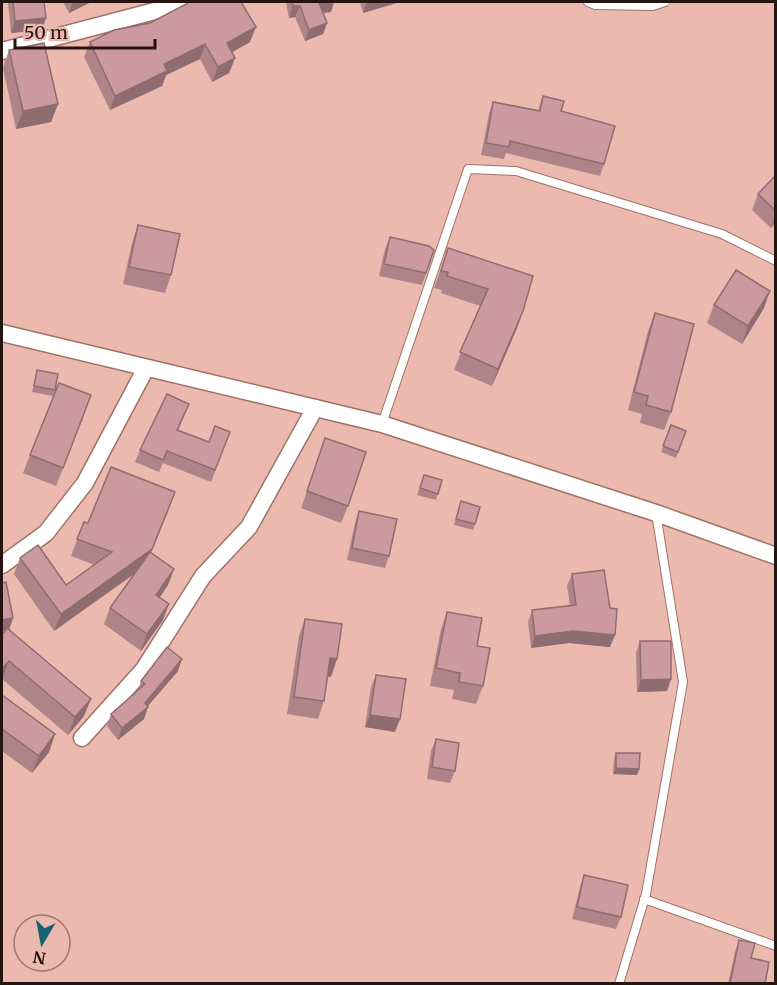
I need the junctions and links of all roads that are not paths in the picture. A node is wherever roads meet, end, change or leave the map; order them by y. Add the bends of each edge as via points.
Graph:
1 (189, 2) edge
2 (588, 2) edge
3 (665, 2) edge
4 (2, 51) edge
5 (776, 261) edge
6 (2, 333) edge
7 (146, 368) junction
8 (315, 408) junction
9 (382, 424) junction
10 (656, 513) junction
11 (776, 556) edge
12 (2, 565) edge
13 (82, 738) dead end
14 (644, 899) junction
15 (776, 946) edge
16 (619, 984) edge

1 - 4 street
2 - 3 lane via 653,6
5 - 9 lane via 722,234 516,171 468,169
6 - 7 street
7 - 8 street
7 - 12 street via 85,483 46,533
8 - 9 street
8 - 13 street via 249,527 203,576 144,669
9 - 10 street
10 - 11 street
10 - 14 lane via 683,682
14 - 15 lane
14 - 16 lane

